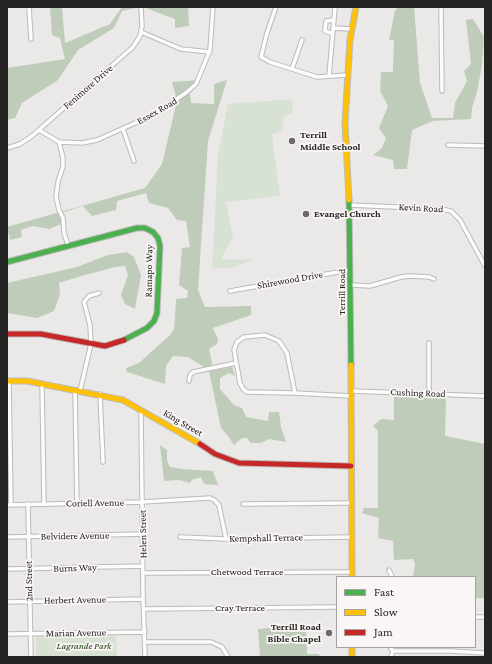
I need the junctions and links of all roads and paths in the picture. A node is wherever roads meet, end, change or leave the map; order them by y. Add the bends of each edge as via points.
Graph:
1 (29, 7) edge
2 (141, 7) edge
3 (213, 7) edge
4 (276, 7) edge
5 (335, 7) edge
6 (356, 7) edge
7 (441, 7) edge
8 (334, 20) junction
9 (333, 28) junction
10 (352, 29) junction
11 (140, 32) junction
12 (333, 34) junction
13 (31, 39) dead end
14 (302, 40) dead end
15 (210, 52) junction
16 (292, 70) junction
17 (348, 75) junction
18 (328, 76) junction
19 (442, 91) dead end
20 (123, 129) junction
21 (39, 130) junction
22 (59, 142) junction
23 (448, 145) dead end
24 (485, 146) edge
25 (7, 148) edge
26 (134, 161) dead end
27 (349, 205) junction
28 (68, 245) junction
29 (7, 262) edge
30 (485, 266) edge
31 (350, 270) junction
32 (434, 279) dead end
33 (350, 285) junction
34 (230, 290) dead end
35 (99, 293) dead end
36 (7, 334) edge
37 (429, 343) dead end
38 (91, 344) junction
39 (236, 362) junction
40 (8, 381) edge
41 (189, 381) dead end
42 (42, 384) junction
43 (78, 391) junction
44 (295, 392) junction
45 (100, 394) junction
46 (351, 394) junction
47 (430, 394) junction
48 (485, 396) edge
49 (141, 411) junction
50 (103, 462) dead end
51 (351, 466) junction
52 (142, 502) junction
53 (351, 503) junction
54 (28, 504) junction
55 (44, 504) junction
56 (77, 504) junction
57 (243, 504) dead end
58 (9, 505) edge
59 (143, 534) junction
60 (7, 537) edge
61 (28, 537) junction
62 (180, 537) dead end
63 (351, 537) junction
64 (226, 538) junction
65 (143, 566) junction
66 (7, 569) edge
67 (29, 569) junction
68 (390, 570) dead end
69 (143, 573) junction
70 (352, 575) edge
71 (392, 576) edge
72 (143, 599) junction
73 (30, 601) junction
74 (7, 602) edge
75 (144, 608) junction
76 (336, 608) edge
77 (145, 632) junction
78 (7, 634) edge
79 (30, 634) junction
80 (145, 642) junction
81 (391, 649) edge
82 (485, 653) edge
83 (31, 657) edge
84 (145, 657) edge
85 (228, 657) edge
86 (391, 657) edge

1 - 13 street
2 - 11 street, Fenimore Drive
3 - 15 street, Essex Road
4 - 16 street via 261,57
5 - 8 street
6 - 10 street, Terrill Road
7 - 19 street
8 - 9 street
8 - 12 street via 326,21 325,31
9 - 10 street
9 - 12 street
10 - 17 street, Terrill Road
11 - 15 street via 181,50
11 - 21 street, Fenimore Drive via 133,47
12 - 18 street
14 - 16 street
15 - 20 street, Essex Road via 196,84 187,92 153,115
16 - 18 street via 317,77
17 - 18 street
17 - 27 street, Terrill Road via 345,123
20 - 22 street, Essex Road via 97,140 82,143
20 - 26 street
21 - 22 street, Essex Road
21 - 25 street, Fenimore Drive via 20,144
22 - 28 street via 63,166 56,197
23 - 24 street
27 - 30 street, Kevin Road via 451,211 460,220
27 - 31 street, Terrill Road
28 - 29 street, Ramapo Way
28 - 38 street, Ramapo Way via 141,227 153,232 160,244 157,313 154,321 147,328 114,344
31 - 33 street, Terrill Road
31 - 34 street, Shirewood Drive
32 - 33 street via 411,276 370,286
33 - 46 street, Terrill Road
35 - 38 street via 89,296 84,302 90,325
36 - 38 street via 41,334
37 - 47 street
38 - 43 street
39 - 41 street via 193,372
39 - 44 street via 240,385 247,392
39 - 44 street via 234,347 241,338 265,335 274,338 286,351
40 - 42 street, King Street
40 - 58 street
42 - 43 street, King Street
42 - 55 street
43 - 45 street, King Street
43 - 56 street
44 - 46 street, Cushing Road
45 - 49 street, King Street via 123,400
45 - 50 street
46 - 47 street, Cushing Road
46 - 51 street, Terrill Road
47 - 48 street, Cushing Road
49 - 51 street, King Street via 231,461 248,464
49 - 52 street, Helen Street
51 - 53 street, Terrill Road
52 - 56 street, Coriell Avenue
52 - 59 street, Helen Street
52 - 64 street, Coriell Avenue via 207,498 214,500 219,505
53 - 57 street
53 - 63 street, Terrill Road
54 - 55 street, Coriell Avenue
54 - 58 street, Coriell Avenue
54 - 61 street, 2nd Street
55 - 56 street, Coriell Avenue
59 - 61 street, Belvidere Avenue
59 - 65 street, Helen Street
60 - 61 street, Belvidere Avenue
61 - 67 street, 2nd Street
62 - 64 street, Kempshall Terrace
63 - 64 street, Kempshall Terrace
63 - 70 street, Terrill Road
65 - 67 street, Burns Way
65 - 69 street, Helen Street
66 - 67 street, Burns Way
67 - 73 street, 2nd Street
68 - 71 street
69 - 70 street, Chetwood Terrace
69 - 72 street, Helen Street
72 - 73 street, Herbert Avenue
72 - 75 street, Helen Street
73 - 74 street, Herbert Avenue
73 - 79 street, 2nd Street
75 - 76 street, Cray Terrace
75 - 77 street, Helen Street
77 - 79 street, Marian Avenue
77 - 80 street, Helen Street
78 - 79 street, Marian Avenue
79 - 83 street, 2nd Street
80 - 84 street, Helen Street
80 - 85 street via 211,642 222,647
81 - 82 street
81 - 86 street

